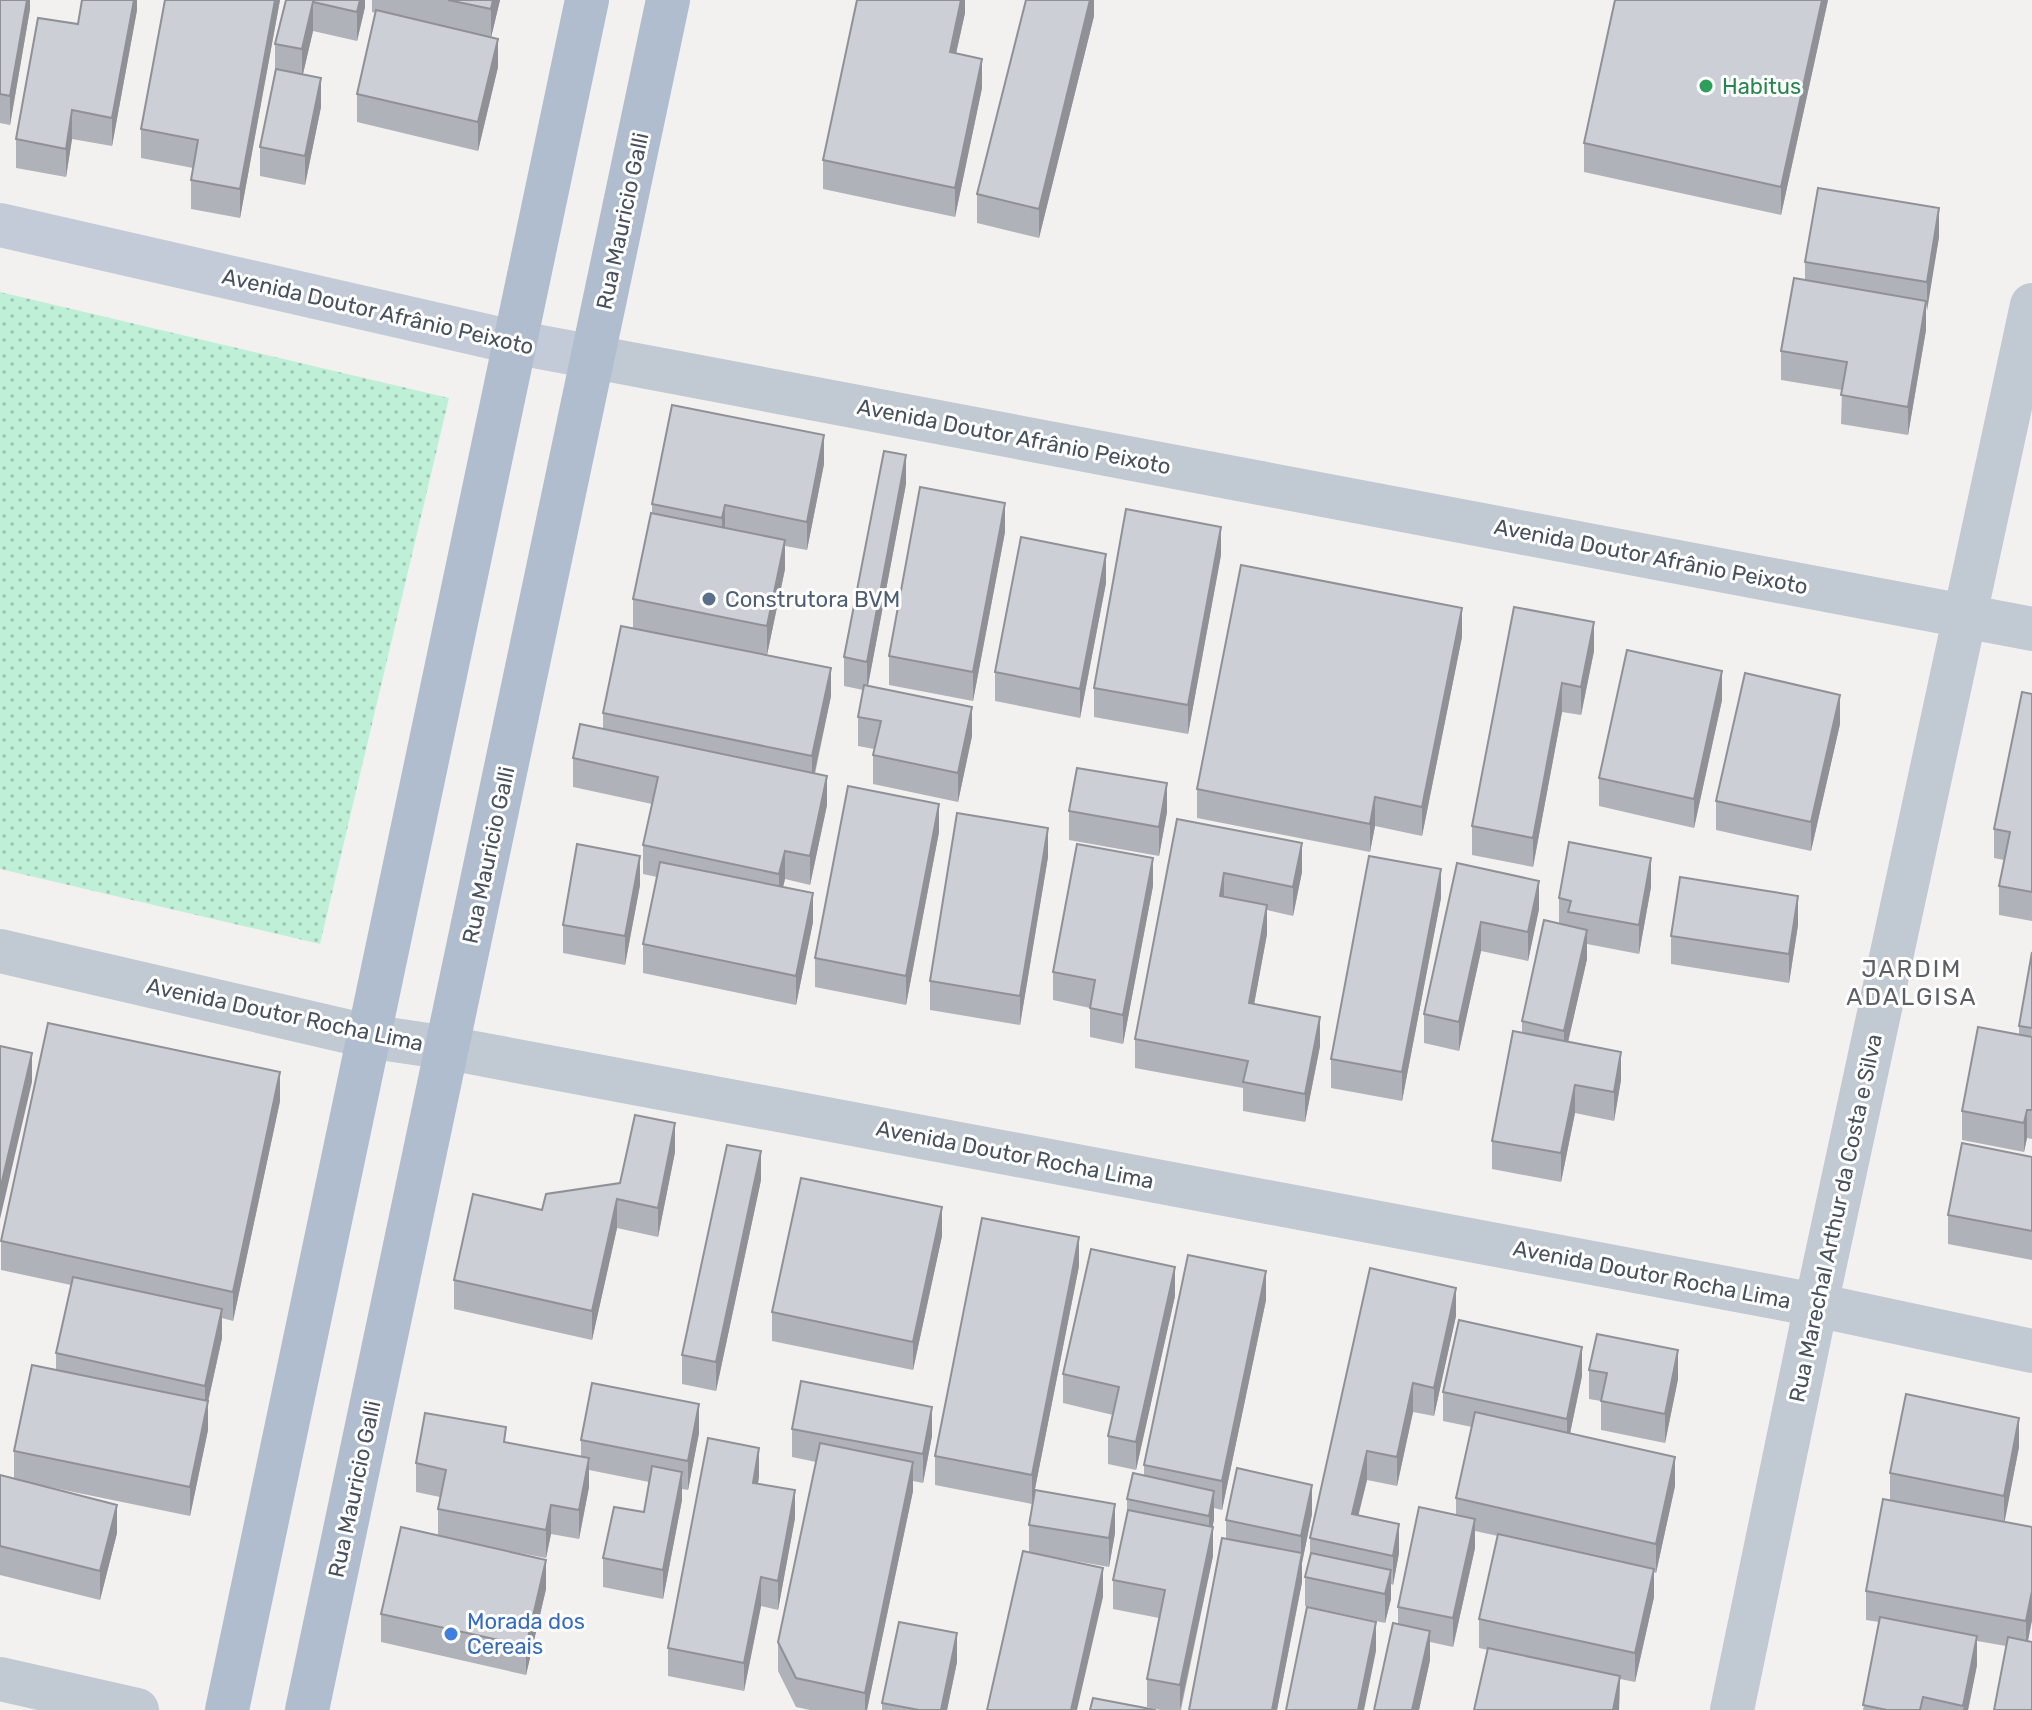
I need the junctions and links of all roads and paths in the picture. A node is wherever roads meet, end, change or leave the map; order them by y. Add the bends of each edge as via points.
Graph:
1 (587, 0) edge
2 (668, 0) edge
3 (0, 225) edge
4 (2032, 305) edge
5 (513, 342) junction
6 (594, 357) junction
7 (1966, 615) junction
8 (2032, 629) edge
9 (0, 951) edge
10 (367, 1036) junction
11 (448, 1048) junction
12 (1816, 1305) junction
13 (2032, 1351) edge
14 (0, 1679) edge
15 (137, 1710) edge
16 (227, 1710) edge
17 (307, 1710) edge
18 (1732, 1710) edge

1 - 5 main road
2 - 6 main road, Rua Mauricio Galli
3 - 5 street, Avenida Doutor Afrânio Peixoto
4 - 7 street, Rua Marechal Arthur da Costa e Silva
5 - 6 street, Avenida Doutor Afrânio Peixoto
5 - 10 main road
6 - 7 street, Avenida Doutor Afrânio Peixoto
6 - 11 main road, Rua Mauricio Galli
7 - 8 street, Avenida Doutor Afrânio Peixoto
7 - 12 street, Rua Marechal Arthur da Costa e Silva
9 - 10 street, Avenida Doutor Rocha Lima
10 - 11 street, Avenida Doutor Rocha Lima
10 - 16 main road
11 - 12 street, Avenida Doutor Rocha Lima
11 - 17 main road, Rua Mauricio Galli
12 - 13 street, Avenida Doutor Rocha Lima
12 - 18 street, Rua Marechal Arthur da Costa e Silva
14 - 15 street

